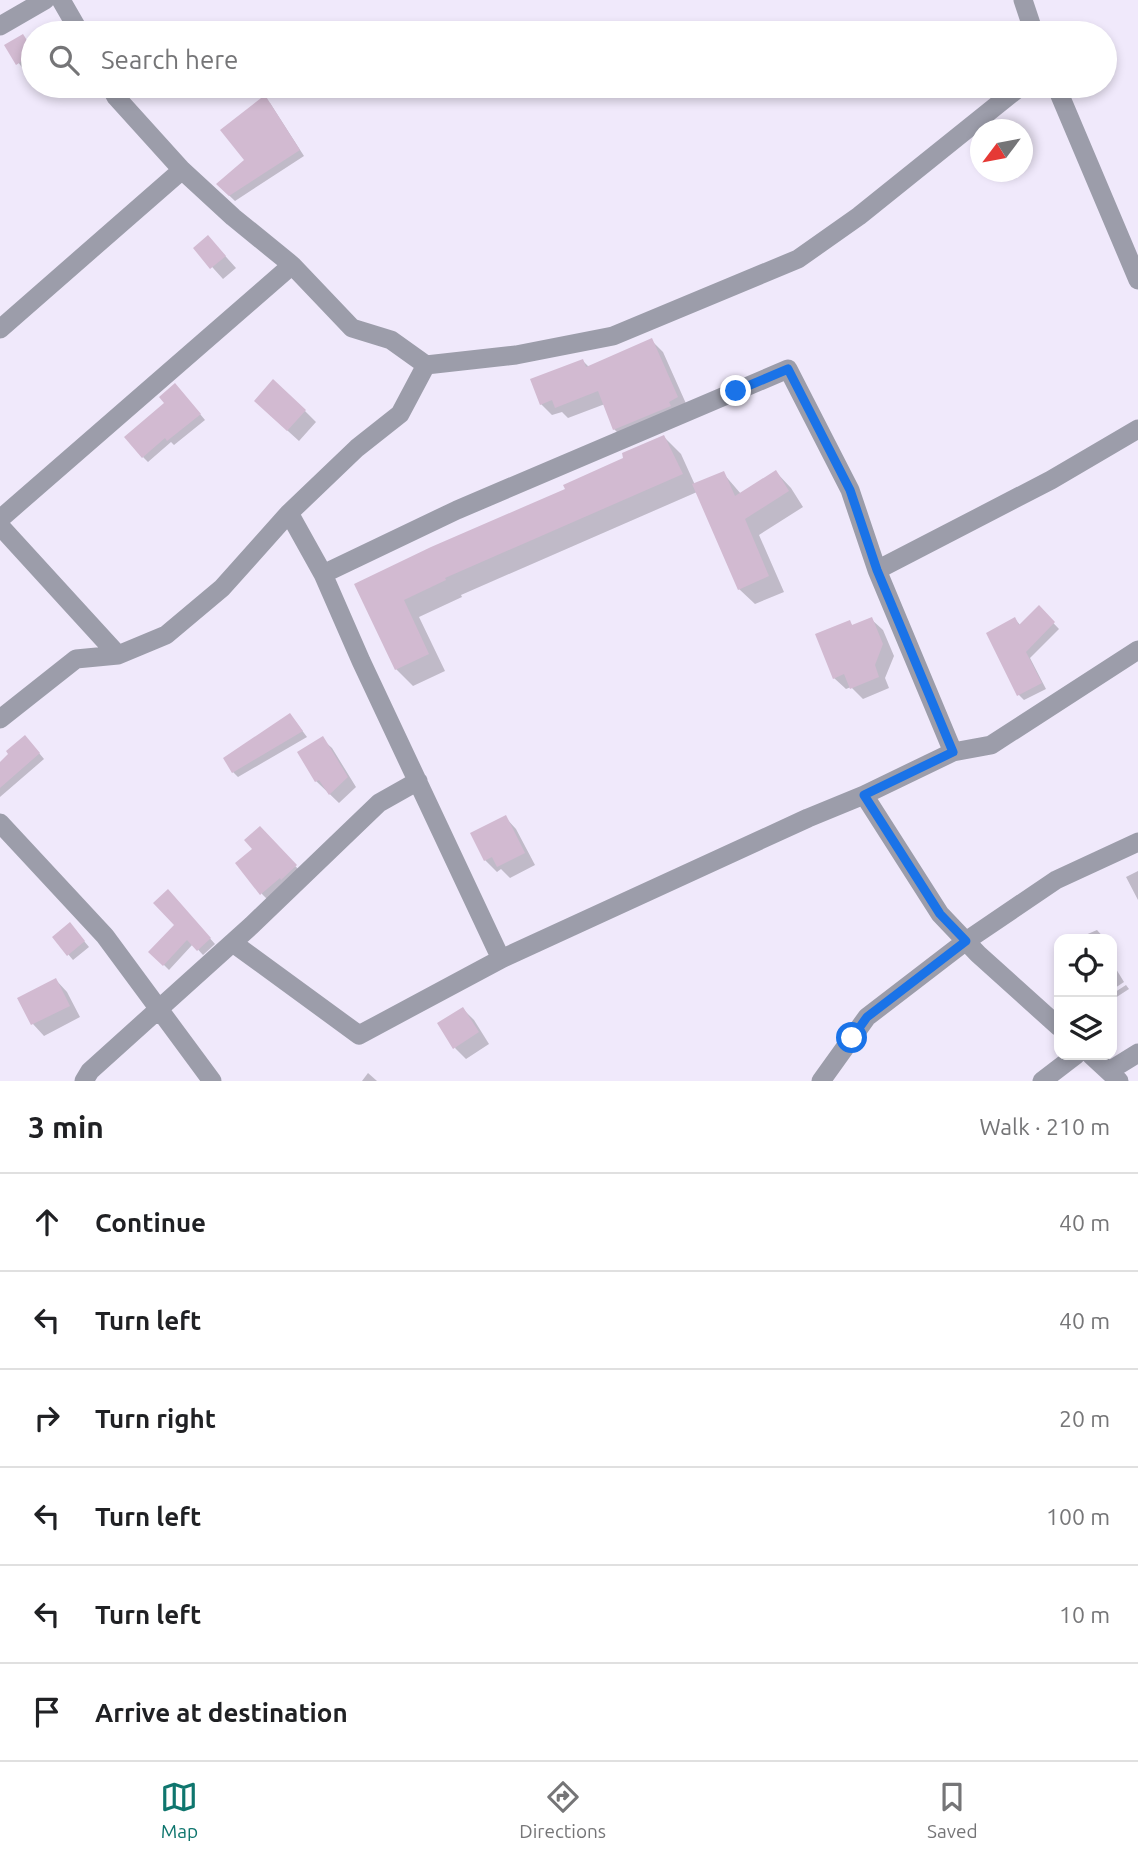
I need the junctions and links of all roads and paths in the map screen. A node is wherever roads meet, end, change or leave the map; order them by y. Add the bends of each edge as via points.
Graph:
1 (45, 0) edge
2 (61, 0) edge
3 (1023, 0) edge
4 (73, 21) edge
5 (1030, 21) edge
6 (0, 26) edge
7 (117, 98) edge
8 (1006, 98) edge
9 (1061, 98) edge
10 (182, 170) junction
11 (292, 265) junction
12 (1138, 280) edge
13 (0, 329) edge
14 (426, 365) junction
15 (1138, 429) edge
16 (289, 513) junction
17 (0, 519) edge
18 (0, 526) edge
19 (877, 570) junction
20 (323, 575) junction
21 (1138, 650) edge
22 (118, 655) junction
23 (0, 719) edge
24 (953, 752) junction
25 (418, 780) junction
26 (864, 795) junction
27 (0, 823) edge
28 (1138, 842) edge
29 (966, 941) junction
30 (233, 943) junction
31 (501, 959) junction
32 (158, 1009) junction
33 (1054, 1022) edge
34 (1138, 1053) edge
35 (1069, 1060) edge
36 (1096, 1060) edge
37 (1114, 1076) edge
38 (84, 1081) edge
39 (212, 1081) edge
40 (821, 1081) edge
41 (1042, 1081) edge

1 - 6 street
2 - 4 street
3 - 5 street
7 - 10 street
8 - 14 street via 798,259 613,336 516,355
9 - 12 street
10 - 11 street
10 - 13 street
11 - 14 street via 352,328 391,340
11 - 17 street
14 - 16 street via 401,414 357,448
15 - 19 street via 1051,481
16 - 20 street
16 - 22 street via 222,588 166,635
18 - 22 street
19 - 20 street via 850,490 788,369 457,510
19 - 24 street
20 - 25 street
21 - 24 street via 991,745
22 - 23 street via 76,659
24 - 26 street
25 - 30 street via 379,803
25 - 31 street
26 - 29 street via 940,914
26 - 31 street
27 - 32 street via 105,936
28 - 29 street via 1056,880
29 - 33 street
29 - 40 street via 867,1017
30 - 31 street via 359,1035
30 - 32 street
32 - 38 street
32 - 39 street
34 - 37 street
35 - 41 street
36 - 37 street

